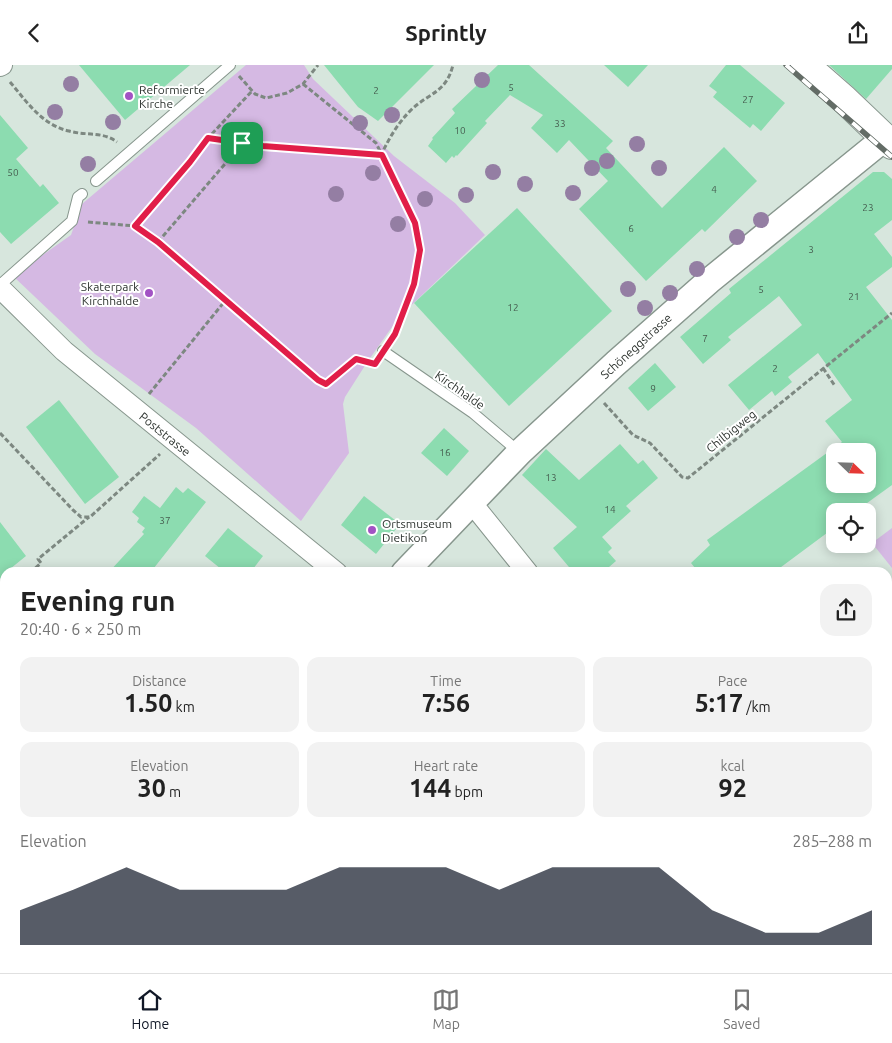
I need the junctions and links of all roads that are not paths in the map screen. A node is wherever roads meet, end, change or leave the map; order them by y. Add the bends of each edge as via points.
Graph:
1 (806, 65) edge
2 (233, 69) edge
3 (888, 142) edge
4 (96, 181) dead end
5 (82, 194) dead end
6 (0, 287) edge
7 (384, 351) road end
8 (520, 452) junction
9 (471, 502) junction
10 (329, 567) edge
11 (410, 567) edge
12 (523, 567) edge

1 - 3 main road
2 - 4 lane
3 - 8 street, Schöneggstrasse via 709,281
5 - 6 lane via 78,197 72,221
6 - 10 street, Poststrasse via 64,351
7 - 8 lane, Kirchhalde via 473,413
8 - 9 street, Schöneggstrasse
9 - 11 street, Schöneggstrasse
9 - 12 street

